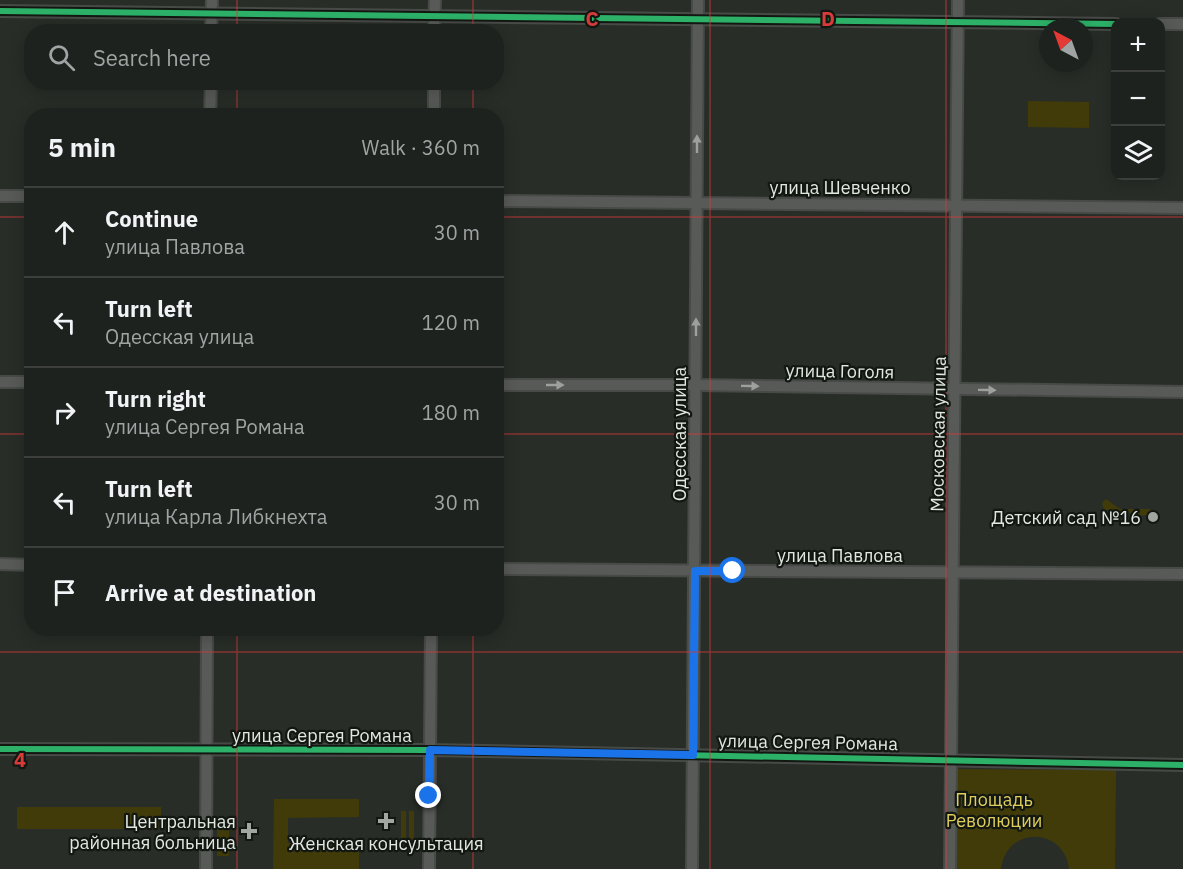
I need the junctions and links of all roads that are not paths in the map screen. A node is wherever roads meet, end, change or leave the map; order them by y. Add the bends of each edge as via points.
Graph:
1 (212, 0) edge
2 (435, 0) edge
3 (698, 0) edge
4 (958, 0) edge
5 (0, 11) edge
6 (211, 13) junction
7 (435, 16) junction
8 (698, 18) junction
9 (958, 21) junction
10 (211, 24) edge
11 (434, 24) edge
12 (1111, 24) edge
13 (1165, 24) edge
14 (1183, 24) edge
15 (211, 90) edge
16 (434, 90) edge
17 (210, 108) edge
18 (434, 108) edge
19 (0, 196) edge
20 (24, 196) edge
21 (504, 201) edge
22 (697, 203) junction
23 (957, 205) junction
24 (1183, 208) edge
25 (0, 382) edge
26 (24, 382) edge
27 (504, 385) edge
28 (696, 385) junction
29 (954, 390) junction
30 (1183, 392) edge
31 (0, 564) edge
32 (24, 564) edge
33 (504, 569) edge
34 (695, 571) junction
35 (953, 573) junction
36 (1183, 574) edge
37 (207, 636) edge
38 (430, 636) edge
39 (0, 749) edge
40 (206, 749) junction
41 (430, 750) junction
42 (693, 755) junction
43 (951, 760) junction
44 (1183, 765) edge
45 (206, 869) edge
46 (429, 869) edge
47 (692, 869) edge
48 (950, 869) edge

1 - 6 street
2 - 7 street
3 - 8 street, Одесская улица
4 - 9 street, Московская улица
5 - 6 street
6 - 7 street
6 - 10 street
7 - 8 street
7 - 11 street
8 - 9 street
22 -> 8 street, Одесская улица
9 - 12 street
9 - 23 street, Московская улица
13 - 14 street
15 - 17 street
16 - 18 street
19 - 20 street
21 - 22 street, улица Шевченко
22 - 23 street, улица Шевченко
28 -> 22 street, Одесская улица
23 - 24 street, улица Шевченко
23 - 29 street, Московская улица
25 - 26 street
27 -> 28 street, улица Гоголя
28 -> 29 street, улица Гоголя
28 - 34 street, Одесская улица
29 -> 30 street, улица Гоголя
29 - 35 street, Московская улица
31 - 32 street
33 - 34 street, улица Павлова
34 - 35 street, улица Павлова
34 - 42 street, Одесская улица
35 - 36 street, улица Павлова
35 - 43 street, Московская улица
37 - 40 street
38 - 41 street
39 - 40 street, улица Сергея Романа
40 - 41 street, улица Сергея Романа
40 - 45 street
41 - 42 street, улица Сергея Романа
41 - 46 street
42 - 43 street, улица Сергея Романа
42 - 47 street, Одесская улица
43 - 44 street, улица Сергея Романа
43 - 48 street, Московская улица

